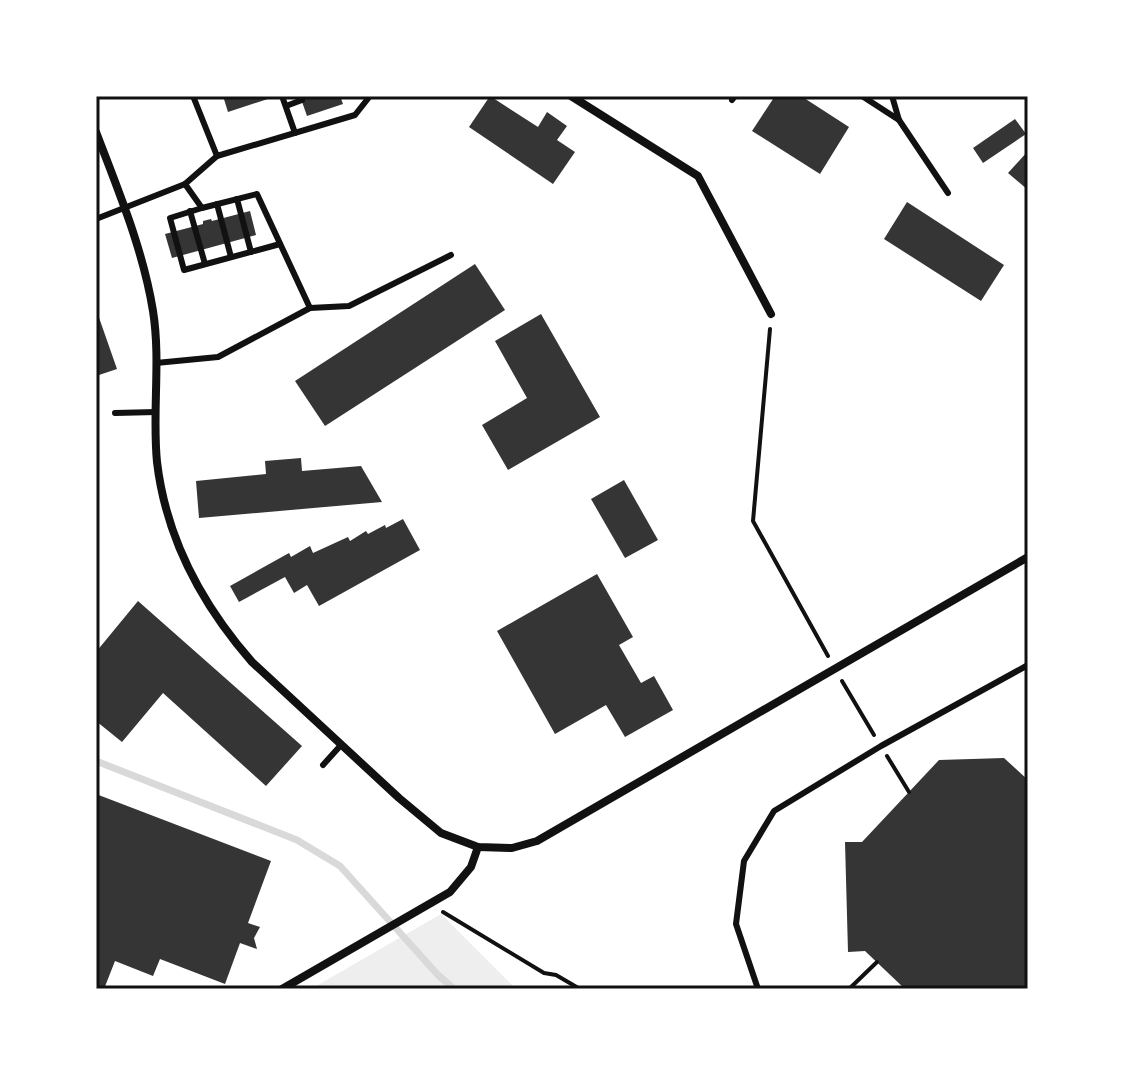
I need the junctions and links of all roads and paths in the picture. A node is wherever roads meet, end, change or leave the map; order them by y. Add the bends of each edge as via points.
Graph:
1 (193, 96) edge
2 (282, 96) edge
3 (571, 96) edge
4 (862, 96) edge
5 (892, 96) edge
6 (370, 97) edge
7 (302, 100) dead end
8 (286, 106) junction
9 (899, 120) junction
10 (96, 132) edge
11 (295, 133) junction
12 (217, 156) junction
13 (185, 184) junction
14 (948, 193) dead end
15 (237, 199) junction
16 (217, 204) junction
17 (124, 208) junction
18 (202, 208) junction
19 (190, 211) junction
20 (96, 219) edge
21 (280, 244) junction
22 (251, 252) junction
23 (451, 255) dead end
24 (231, 257) junction
25 (205, 264) junction
26 (310, 308) junction
27 (771, 314) joint
28 (156, 363) junction
29 (156, 412) junction
30 (115, 413) dead end
31 (1028, 557) edge
32 (1028, 665) edge
33 (834, 667) junction
34 (341, 745) junction
35 (881, 746) junction
36 (323, 765) dead end
37 (909, 792) dead end
38 (478, 847) junction
39 (430, 905) junction
40 (877, 962) dead end
41 (282, 989) edge
42 (580, 989) edge
43 (758, 989) edge
44 (849, 989) edge

1 - 12 lane
2 - 8 lane
3 - 27 street via 698,176
4 - 9 lane
5 - 9 lane
6 - 11 lane via 355,115
7 - 8 lane
8 - 11 lane
9 - 14 lane
10 - 17 street
11 - 12 lane
12 - 13 lane
13 - 17 lane
13 - 18 lane
15 - 16 lane
15 - 21 lane via 257,194
15 - 22 lane
16 - 18 lane
16 - 24 lane
17 - 20 lane
17 - 28 street via 146,272
18 - 19 lane
19 - 25 lane
19 - 25 lane via 170,218 184,270
21 - 22 lane
21 - 26 lane
22 - 24 lane
23 - 26 lane via 349,306
24 - 25 lane
26 - 28 lane via 218,357
27 - 33 path via 753,521
28 - 29 street
29 - 30 lane
29 - 34 street via 157,463 168,513 204,599 252,662
31 - 33 street
32 - 35 lane
33 - 35 path
33 - 38 street via 537,841 512,848
34 - 36 lane
34 - 38 street via 424,820
35 - 37 path
35 - 43 lane via 774,811 744,861 736,924
38 - 39 street via 461,882
39 - 41 street
39 - 42 path
40 - 44 path

